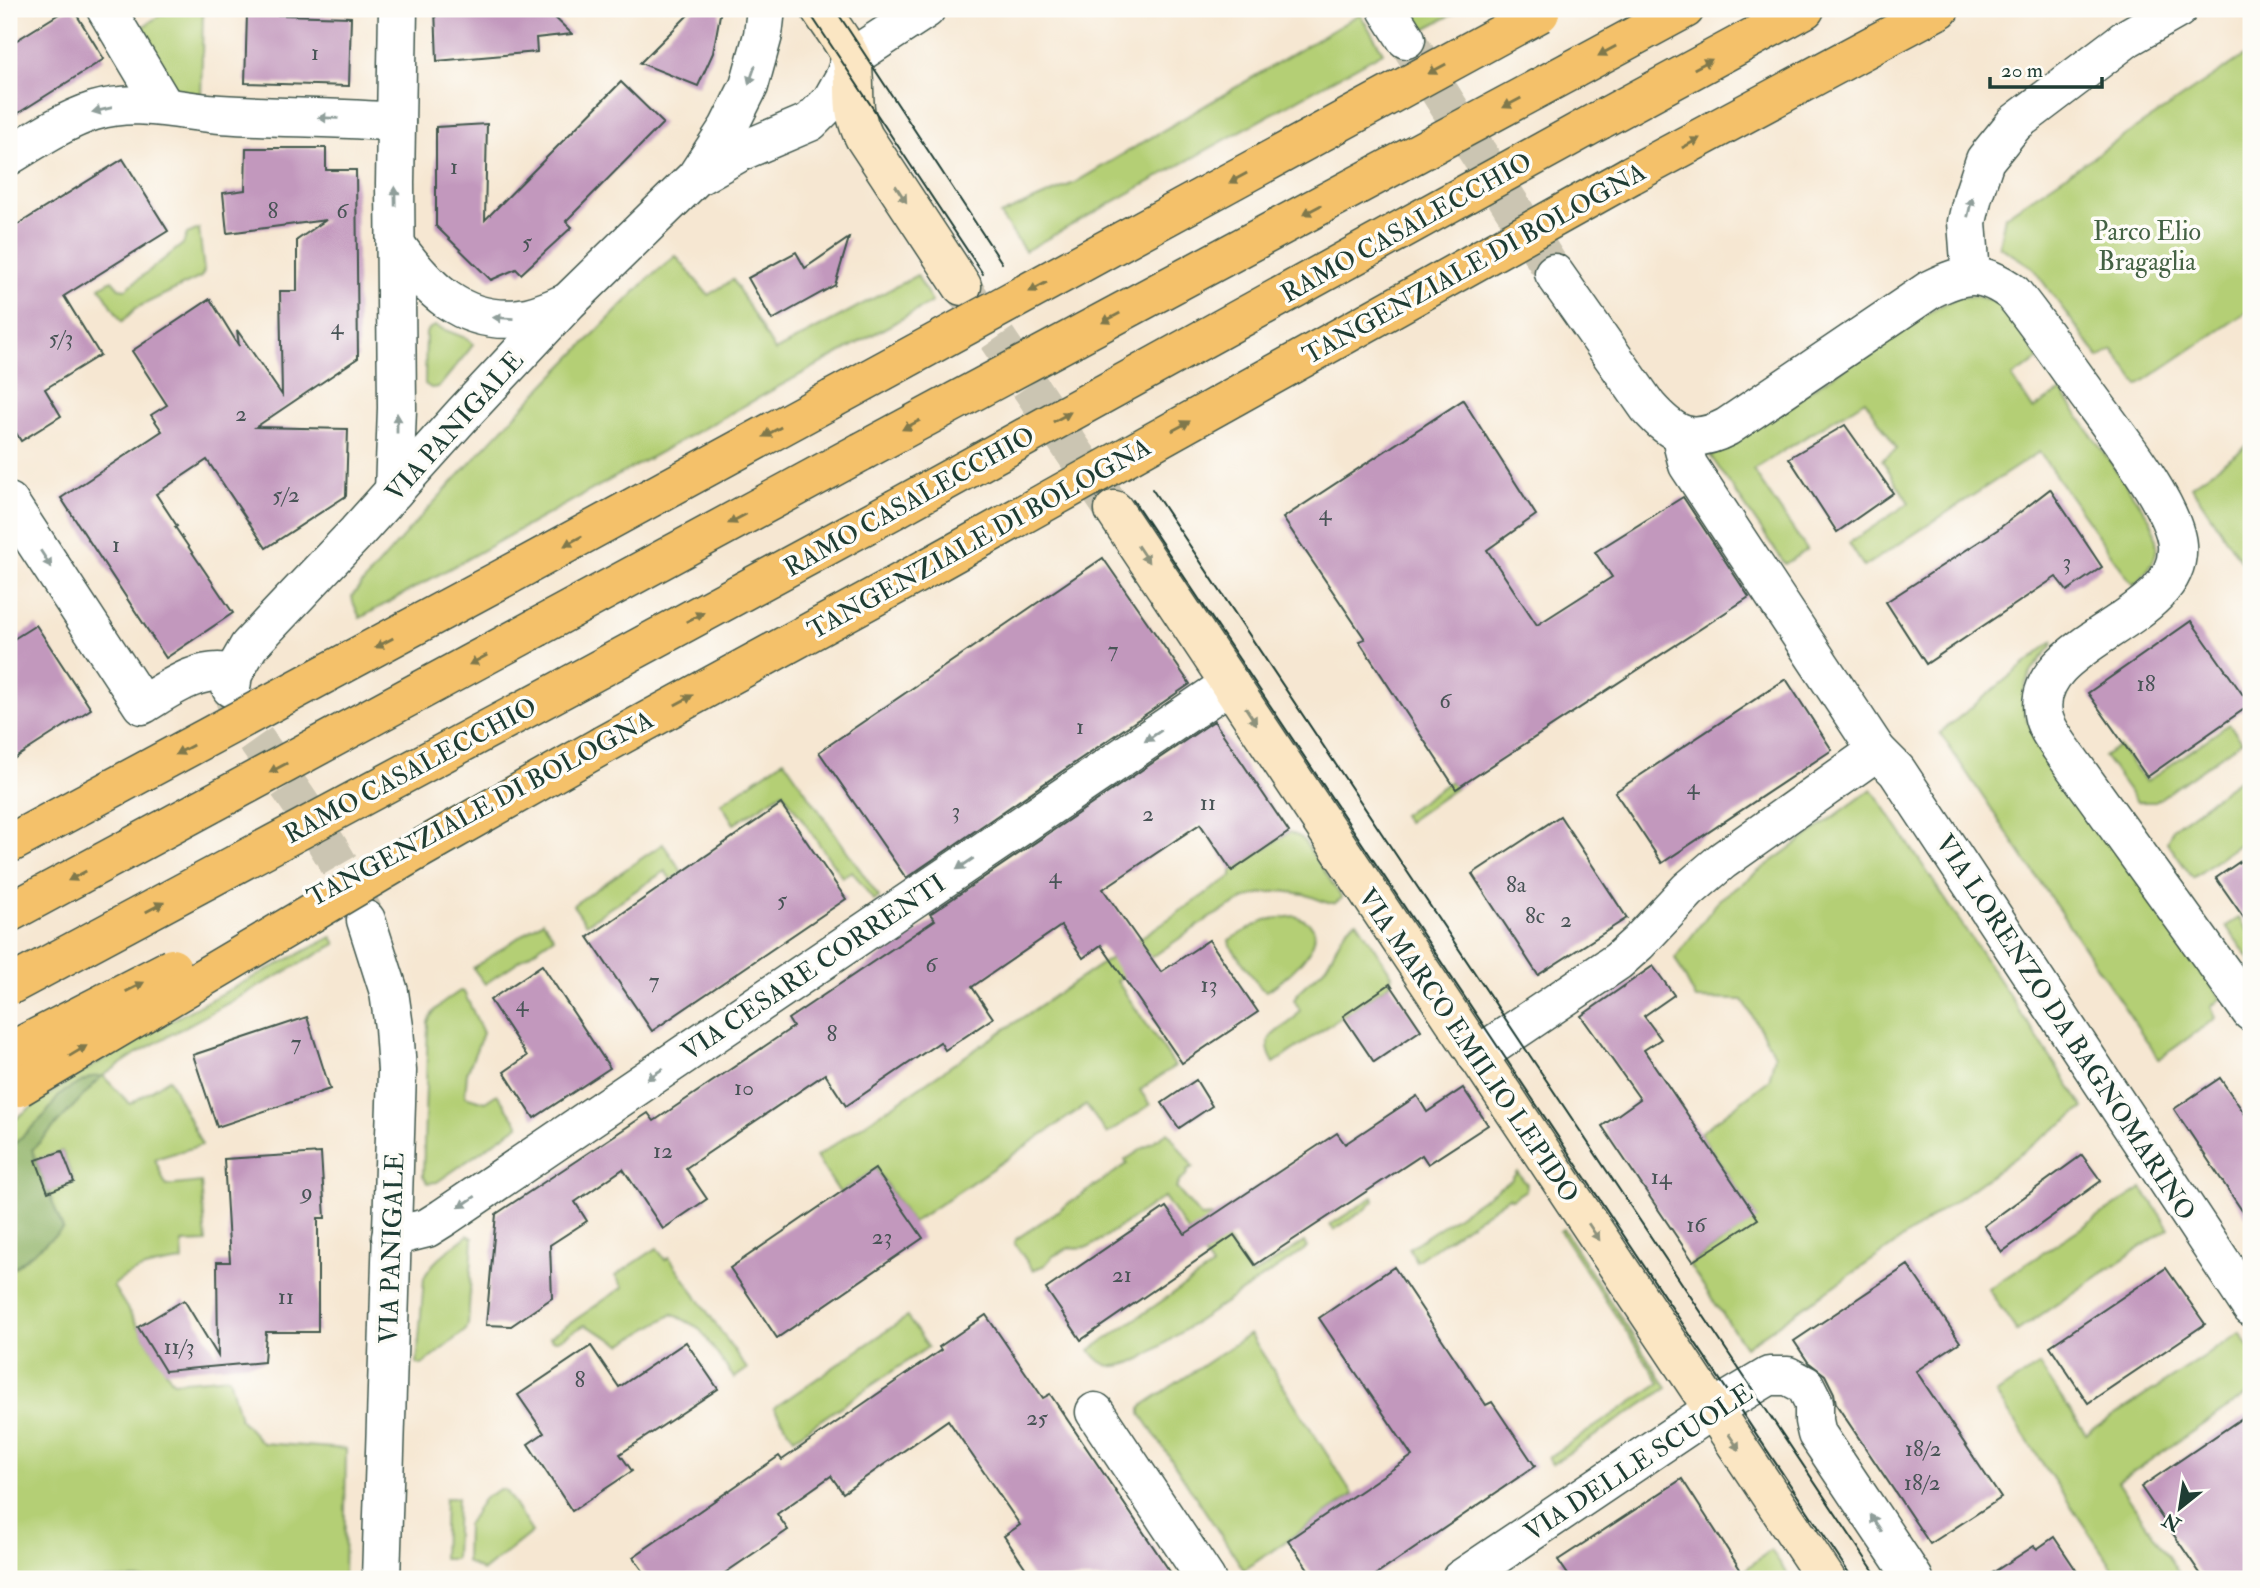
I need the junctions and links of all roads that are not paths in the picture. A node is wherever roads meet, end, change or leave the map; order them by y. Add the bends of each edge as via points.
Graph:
1 (106, 9) edge
2 (398, 9) edge
3 (766, 9) edge
4 (820, 9) edge
5 (926, 9) edge
6 (1685, 9) edge
7 (1805, 9) edge
8 (1940, 9) edge
9 (2178, 9) edge
10 (1544, 11) edge
11 (851, 58) junction
12 (164, 106) junction
13 (396, 122) junction
14 (810, 122) junction
15 (864, 137) junction
16 (9, 156) edge
17 (696, 177) junction
18 (396, 245) junction
19 (1554, 273) tunnel mouth
20 (1971, 275) junction
21 (962, 286) tunnel mouth
22 (568, 302) junction
23 (1683, 436) junction
24 (394, 491) junction
25 (9, 502) edge
26 (1114, 510) tunnel mouth
27 (1230, 684) junction
28 (1877, 751) junction
29 (9, 844) edge
30 (9, 913) edge
31 (366, 920) tunnel mouth
32 (9, 986) edge
33 (2251, 1012) edge
34 (1477, 1056) junction
35 (12, 1078) edge
36 (391, 1237) junction
37 (2251, 1307) edge
38 (1712, 1410) junction
39 (1095, 1412) dead end
40 (381, 1579) edge
41 (1206, 1579) edge
42 (1461, 1579) edge
43 (1826, 1579) edge
44 (1914, 1579) edge

1 - 12 street
2 - 13 street
3 -> 17 street, VIA PANIGALE via 749,86
4 - 11 main road
5 - 11 street
6 -> 30 highway, bridge
32 -> 7 highway, RAMO CASALECCHIO, bridge via 907,503
35 -> 8 highway, TANGENZIALE DI BOLOGNA, bridge via 1631,175
20 -> 9 street via 1967,222 1985,160 2015,123 2127,38
10 -> 29 highway, bridge
11 - 14 street, VIA PANIGALE via 831,101
11 - 15 main road via 856,122
13 -> 12 street via 221,114
12 -> 16 street via 143,104 93,112
18 -> 13 street
14 - 15 street via 827,122
14 - 17 street, VIA PANIGALE
15 -> 21 main road
17 - 22 street, VIA PANIGALE
22 -> 18 street via 521,318 475,314 430,288
24 -> 18 street
19 - 23 street via 1648,407
20 - 23 street via 1931,289 1714,433
20 - 33 street via 1991,279 2023,305 2132,457 2175,531 2175,563 2169,576 2143,606 2056,671 2043,698 2043,715 2060,747
22 - 24 street, VIA PANIGALE
23 - 28 street, VIA LORENZO DA BAGNOMARINO via 1688,466
25 -> 24 street, VIA PANIGALE via 142,705 196,676 216,672 232,681 249,646
26 -> 27 main road, VIA MARCO EMILIO LEPIDO
27 -> 34 main road, VIA MARCO EMILIO LEPIDO
27 -> 36 street, VIA CESARE CORRENTI via 443,1218 427,1228
28 - 34 street via 1722,861 1618,961
28 - 37 street, VIA LORENZO DA BAGNOMARINO via 1897,771
31 - 36 street, VIA PANIGALE via 389,992 394,1027 397,1071
34 -> 38 main road, VIA MARCO EMILIO LEPIDO
36 - 40 street, VIA PANIGALE
38 - 42 street, VIA DELLE SCUOLE
38 -> 43 main road, VIA MARCO EMILIO LEPIDO
44 -> 38 street, VIA DELLE SCUOLE via 1817,1434 1814,1403 1805,1385 1788,1376 1769,1377
39 - 41 street

